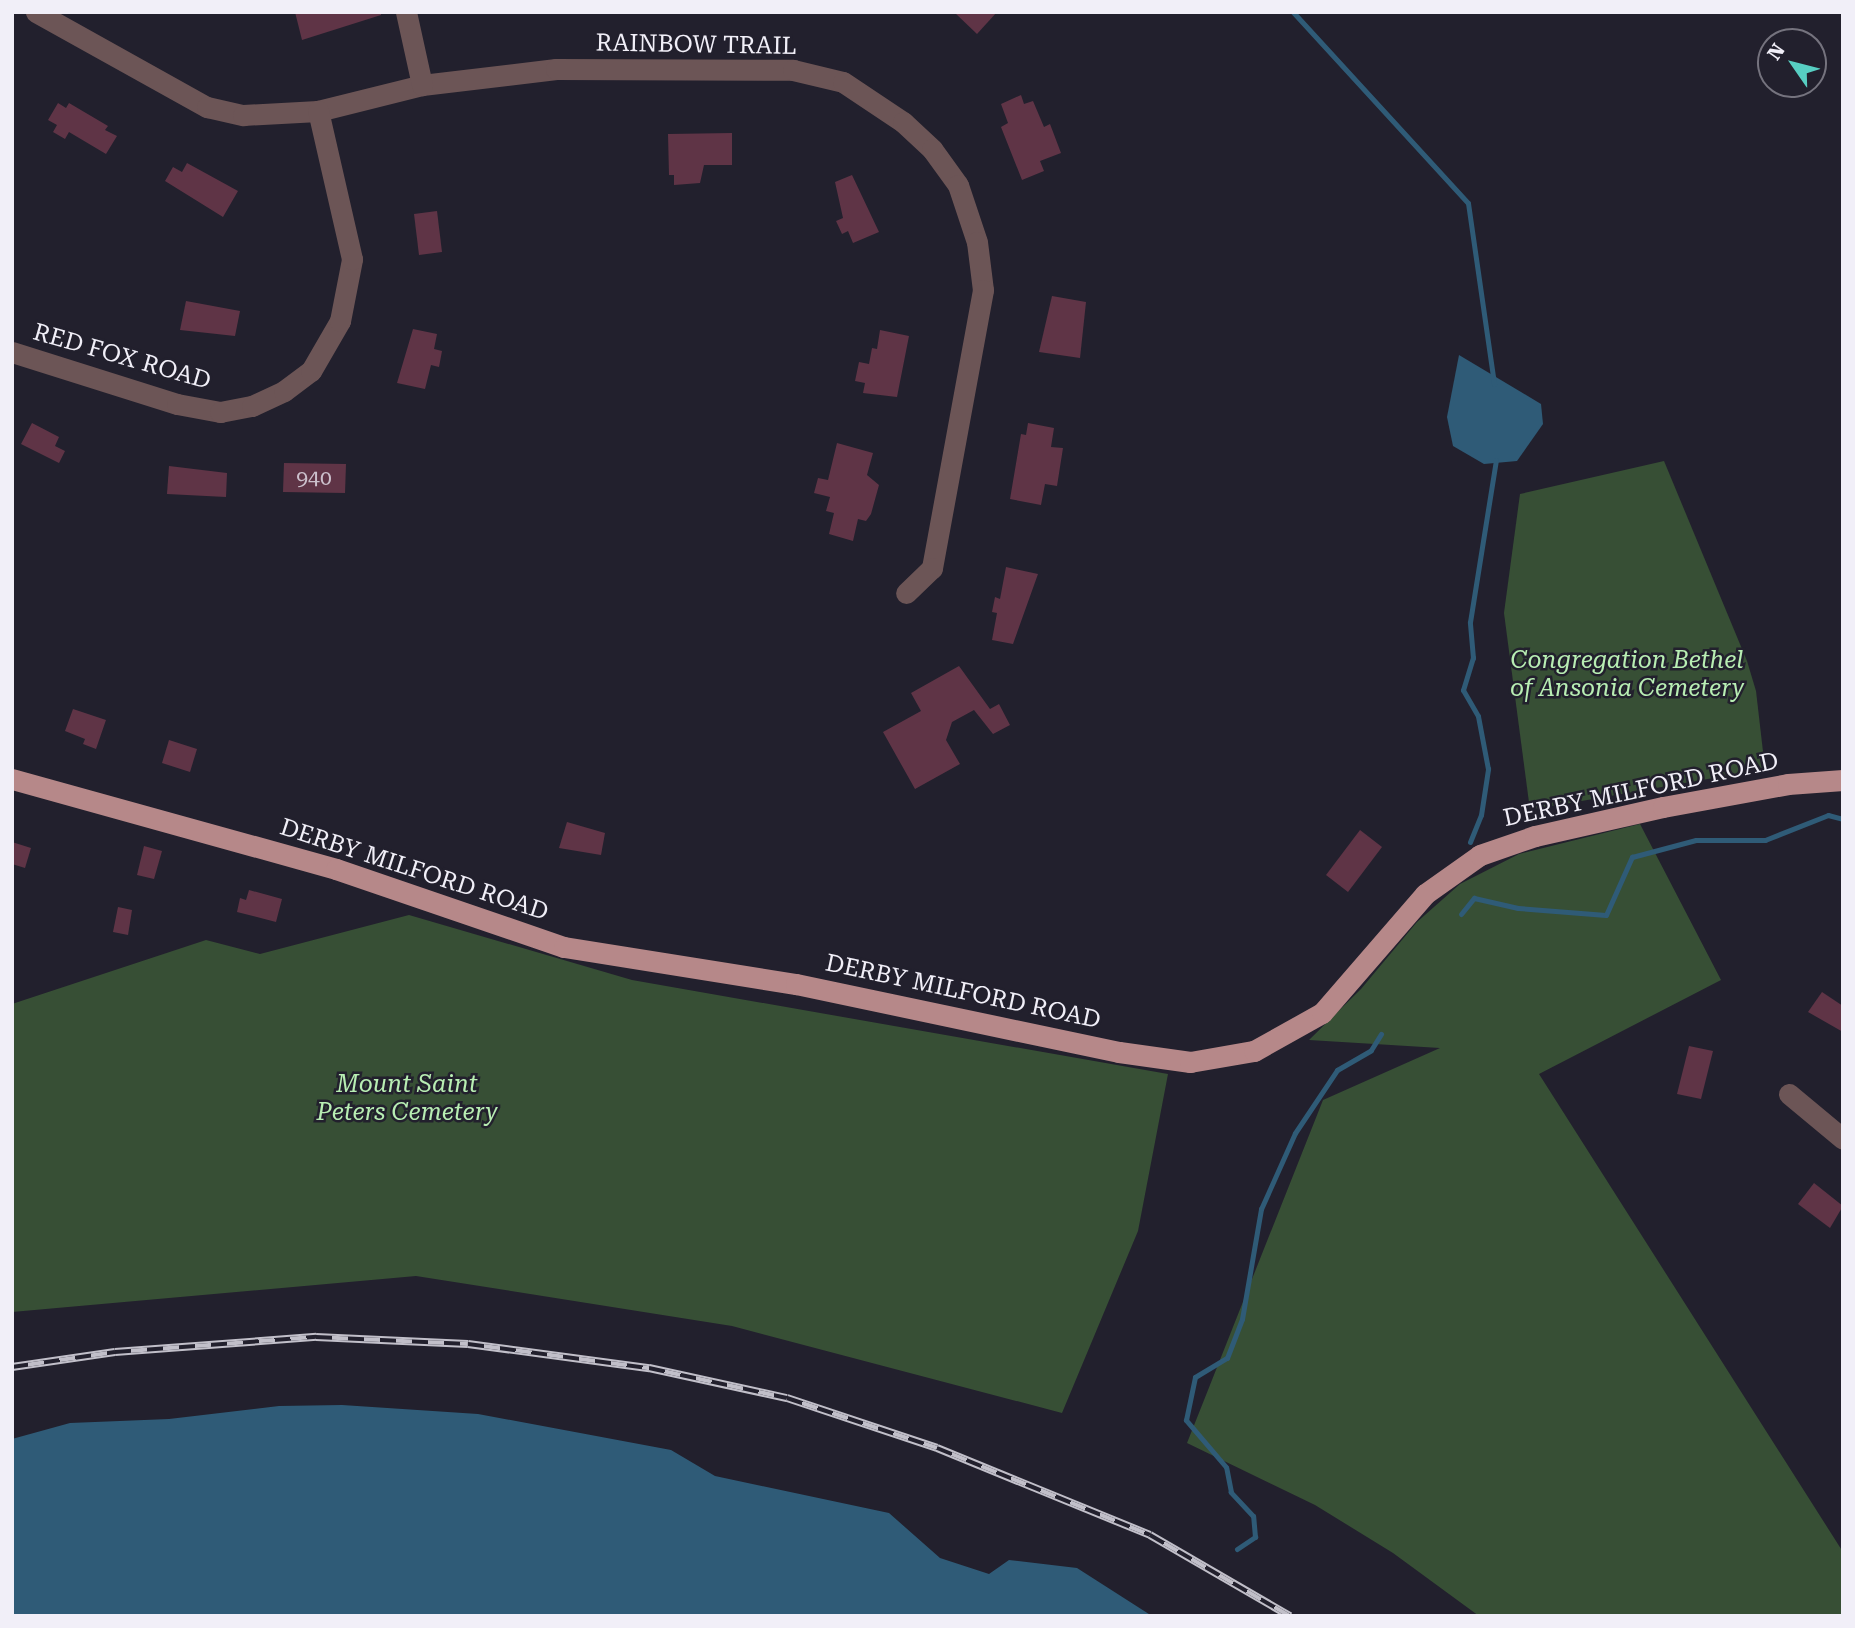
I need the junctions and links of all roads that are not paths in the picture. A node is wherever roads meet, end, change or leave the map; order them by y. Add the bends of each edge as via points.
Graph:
1 (36, 12) edge
2 (406, 12) edge
3 (422, 85) junction
4 (318, 111) junction
5 (12, 352) edge
6 (906, 593) dead end
7 (12, 779) edge
8 (1843, 780) edge
9 (1789, 1094) dead end
10 (1843, 1139) edge

1 - 4 street, RAINBOW TRAIL via 207,107 243,115
2 - 3 street
3 - 4 street, RAINBOW TRAIL
3 - 6 street, RAINBOW TRAIL via 556,69 793,70 843,82 903,122 932,149 958,185 977,242 983,290 932,568
4 - 5 street, RED FOX ROAD via 352,259 340,321 311,371 285,391 252,406 220,412 177,404
7 - 8 main road, DERBY MILFORD ROAD via 336,869 564,947 796,984 1119,1052 1190,1062 1254,1051 1311,1021 1342,993 1425,894 1480,855 1535,836 1663,807 1788,784
9 - 10 street

